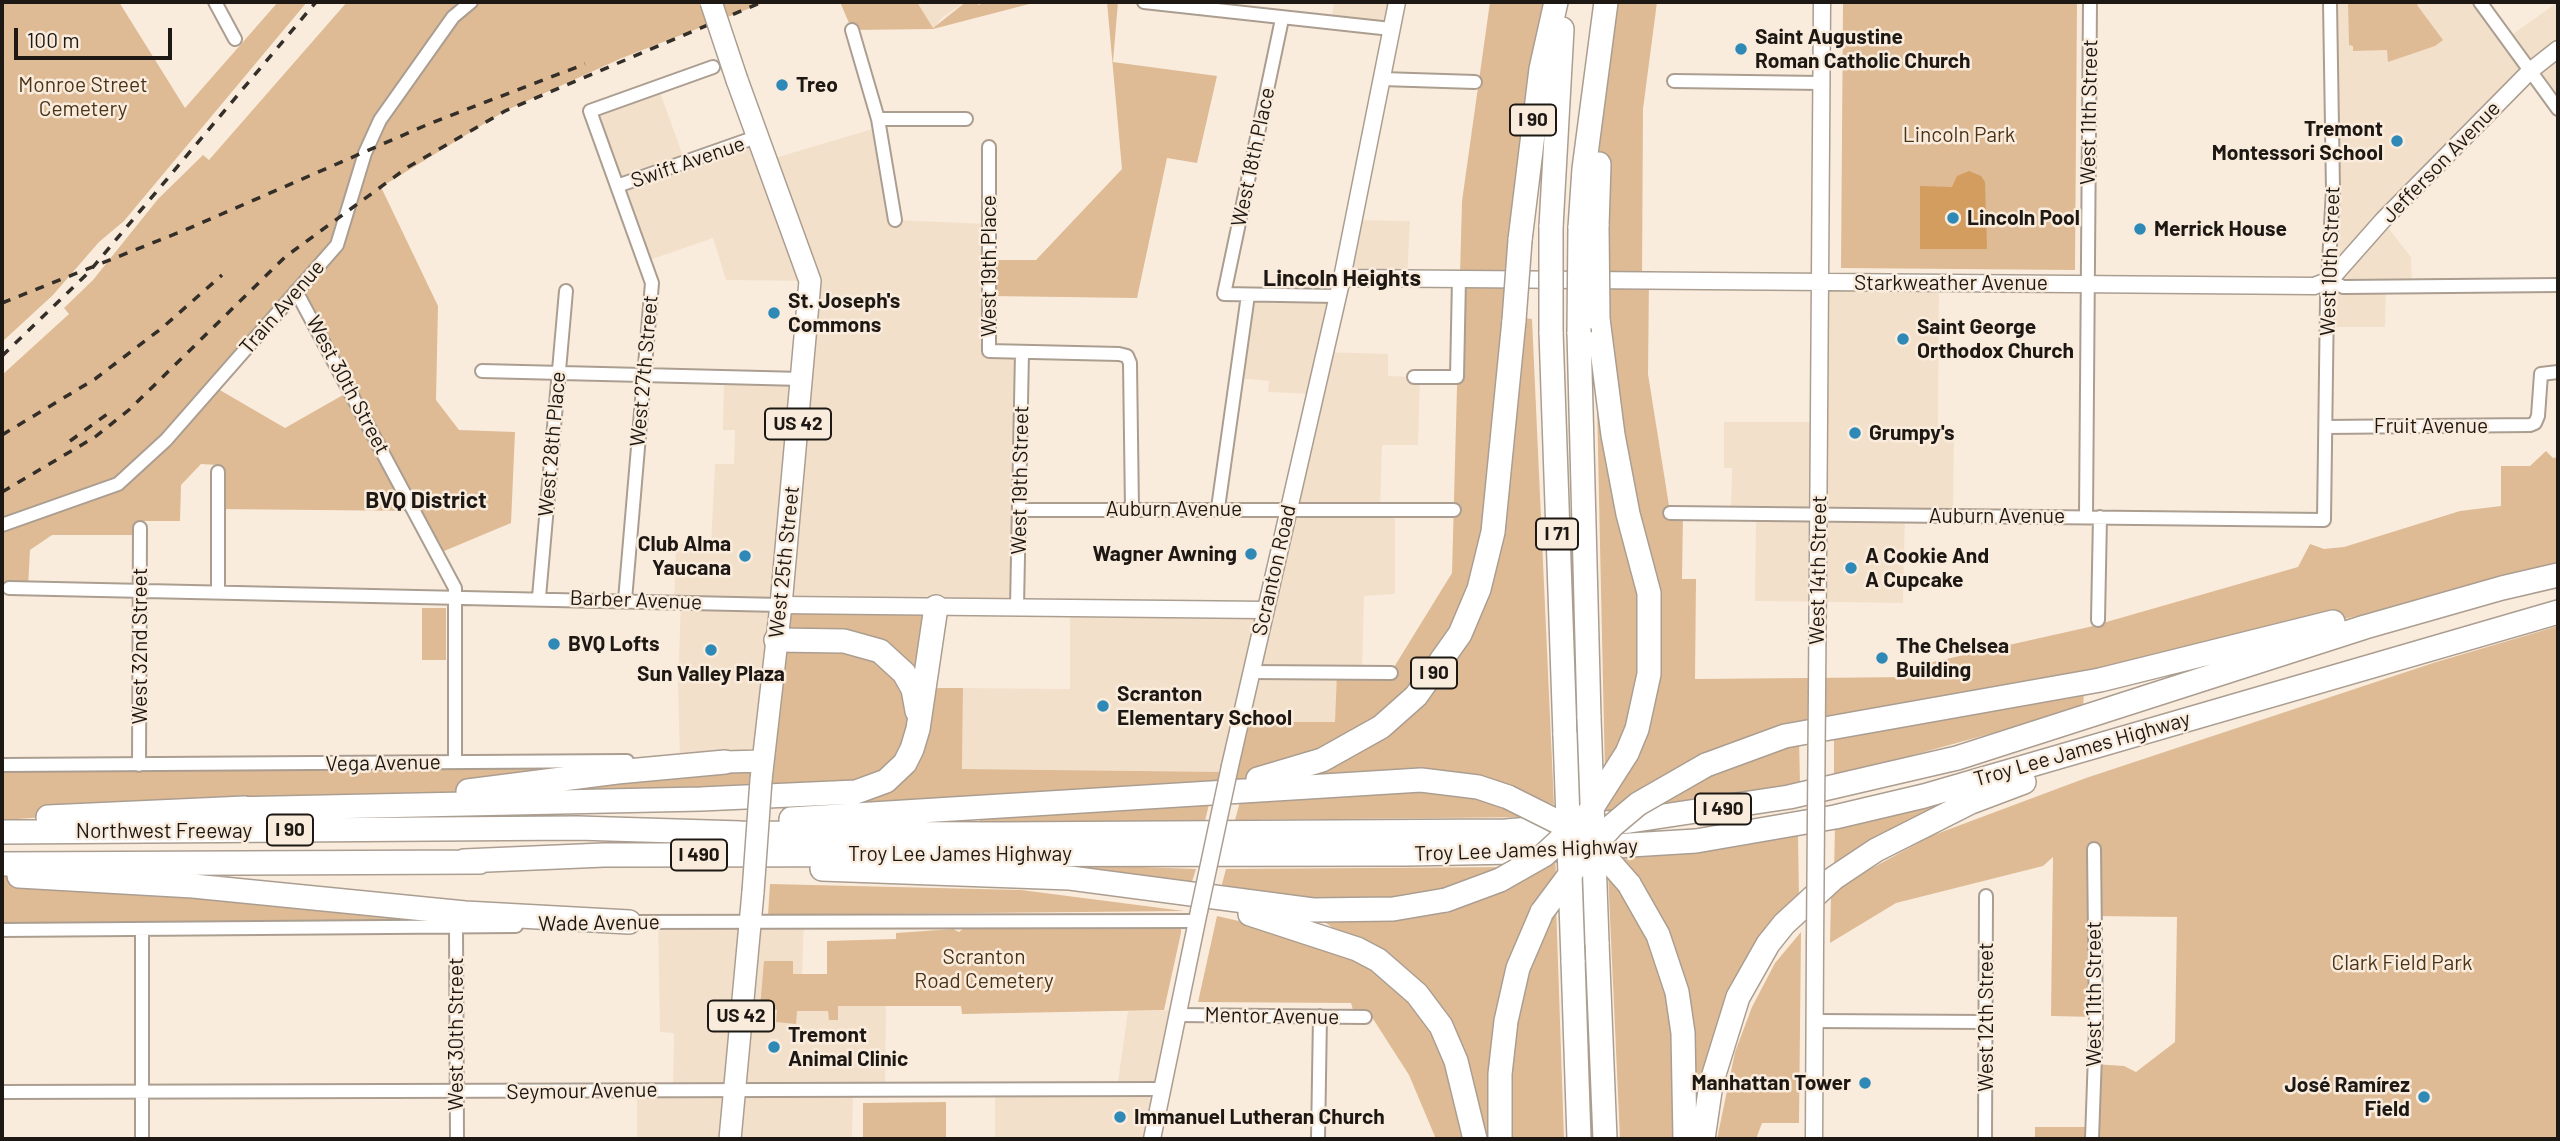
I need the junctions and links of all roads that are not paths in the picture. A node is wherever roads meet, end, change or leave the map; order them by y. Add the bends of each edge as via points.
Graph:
1 (215, 2) edge
2 (471, 2) edge
3 (711, 2) edge
4 (1144, 2) edge
5 (1397, 2) edge
6 (1556, 2) edge
7 (1565, 2) edge
8 (1607, 2) edge
9 (1822, 2) edge
10 (2090, 2) edge
11 (2330, 2) edge
12 (2480, 2) edge
13 (1282, 19) junction
14 (1391, 29) junction
15 (852, 30) dead end
16 (235, 39) dead end
17 (2558, 50) edge
18 (713, 67) dead end
19 (2530, 71) junction
20 (1382, 79) junction
21 (1674, 81) dead end
22 (1475, 82) dead end
23 (1821, 83) junction
24 (2558, 109) edge
25 (878, 119) junction
26 (966, 119) dead end
27 (759, 136) junction
28 (989, 147) dead end
29 (617, 186) junction
30 (895, 220) dead end
31 (1342, 278) junction
32 (1458, 279) junction
33 (2330, 281) junction
34 (1820, 283) junction
35 (2087, 283) junction
36 (2558, 285) edge
37 (296, 291) junction
38 (566, 291) dead end
39 (1248, 295) junction
40 (1337, 296) junction
41 (1589, 326) junction
42 (1022, 352) junction
43 (482, 371) dead end
44 (558, 372) junction
45 (2558, 372) edge
46 (642, 374) junction
47 (1414, 377) dead end
48 (802, 379) junction
49 (2326, 427) junction
50 (218, 472) dead end
51 (1218, 508) junction
52 (1287, 508) junction
53 (1020, 510) junction
54 (1132, 510) junction
55 (1454, 510) dead end
56 (1670, 513) dead end
57 (1820, 513) junction
58 (2093, 517) junction
59 (2324, 520) joint
60 (2, 525) edge
61 (140, 528) dead end
62 (2558, 575) edge
63 (9, 588) dead end
64 (140, 590) junction
65 (218, 592) junction
66 (455, 596) junction
67 (539, 597) junction
68 (625, 600) junction
69 (781, 605) junction
70 (936, 607) junction
71 (1017, 607) junction
72 (1264, 610) junction
73 (2548, 614) edge
74 (2098, 620) dead end
75 (776, 640) junction
76 (1251, 673) junction
77 (1391, 673) dead end
78 (918, 729) junction
79 (455, 760) junction
80 (725, 762) junction
81 (2, 765) edge
82 (139, 765) junction
83 (762, 771) junction
84 (1102, 799) junction
85 (230, 809) junction
86 (2, 820) edge
87 (578, 828) junction
88 (2, 832) edge
89 (2094, 849) dead end
90 (464, 861) junction
91 (2, 864) edge
92 (883, 871) junction
93 (2, 875) edge
94 (1986, 896) dead end
95 (1198, 916) junction
96 (629, 922) junction
97 (750, 922) junction
98 (456, 928) junction
99 (2, 930) edge
100 (142, 930) junction
101 (1178, 1015) junction
102 (1320, 1016) junction
103 (1365, 1017) dead end
104 (1815, 1021) junction
105 (1986, 1022) junction
106 (735, 1089) junction
107 (1163, 1089) junction
108 (2, 1092) edge
109 (142, 1093) junction
110 (456, 1093) junction
111 (142, 1139) edge
112 (457, 1139) edge
113 (730, 1139) edge
114 (1152, 1139) edge
115 (1318, 1139) edge
116 (1475, 1139) edge
117 (1500, 1139) edge
118 (1579, 1139) edge
119 (1605, 1139) edge
120 (1685, 1139) edge
121 (1703, 1139) edge
122 (1814, 1139) edge
123 (1985, 1139) edge
124 (2092, 1139) edge

1 - 16 street
2 - 37 street, Train Avenue via 453,17 380,120 337,245
3 - 27 main road, West 25th Street / US 42, bridge
4 - 13 street
5 - 14 street, Scranton Road
6 - 84 highway, I 90, bridge via 1541,69 1520,240 1498,495 1484,573 1460,634 1416,696 1365,737 1305,766 1241,782
7 - 118 highway, I 71, bridge via 1551,227 1551,332
8 - 41 highway, I 90, bridge via 1589,227
9 - 23 street, West 14th Street
10 - 35 street, West 11th Street
11 - 33 street, West 10th Street
12 - 19 street
13 - 14 street
13 - 39 street, West 18th Place via 1224,294
14 - 20 street, Scranton Road
15 - 25 street
17 - 19 street, Jefferson Avenue
18 - 29 street, West 27th Street via 590,111
19 - 24 street
19 - 33 street, Jefferson Avenue via 2383,220
20 - 22 street
20 - 31 street, Scranton Road
21 - 23 street
23 - 34 street, West 14th Street
25 - 26 street
25 - 30 street
27 - 29 street, Swift Avenue
27 - 48 main road, West 25th Street / US 42 via 810,281
28 - 42 street, West 19th Place via 989,351
29 - 46 street, West 27th Street via 652,282
31 - 32 street, Starkweather Avenue
31 - 40 street, Scranton Road
32 - 34 street, Starkweather Avenue
32 - 47 street via 1457,377
33 - 35 street, Starkweather Avenue via 2306,286
33 - 36 street, Starkweather Avenue via 2343,287
33 - 49 street, West 10th Street
34 - 35 street, Starkweather Avenue
34 - 57 street, West 14th Street
35 - 58 street, West 11th Street
37 - 60 street, Train Avenue via 166,440 118,484
37 - 66 street, West 30th Street via 413,506
38 - 44 street, West 28th Place
39 - 40 street
39 - 51 street
40 - 52 street, Scranton Road
41 - 92 highway, I 90, bridge via 1649,593 1649,674 1627,753 1588,814 1544,855 1500,880 1446,900 1393,909 1313,910 1070,878
41 - 119 highway, I 71, bridge via 1589,718
42 - 53 street, West 19th Street
42 - 54 street via 1127,356
43 - 44 street
44 - 46 street
44 - 67 street, West 28th Place
45 - 49 street, Fruit Avenue via 2541,374 2535,423
46 - 48 street
46 - 68 street, West 27th Street
48 - 69 main road, West 25th Street / US 42
49 - 59 street, West 10th Street
50 - 65 street
51 - 52 street, Auburn Avenue
51 - 54 street, Auburn Avenue
52 - 55 street, Auburn Avenue
52 - 72 street, Scranton Road
53 - 54 street, Auburn Avenue
53 - 71 street, West 19th Street
56 - 57 street, Auburn Avenue
57 - 58 street, Auburn Avenue
57 - 104 street, West 14th Street, bridge
58 - 59 street, Auburn Avenue
58 - 74 street, West 11th Street
61 - 64 street, West 32nd Street
62 - 87 highway, Troy Lee James Highway / I 490 via 2377,623 1956,758 1816,792 1669,816 1493,831 1000,834
62 - 117 highway, bridge via 2505,578 2100,680 1785,736 1706,765 1638,804 1613,825 1542,912 1518,968 1506,1021
63 - 64 street, Barber Avenue
64 - 65 street, Barber Avenue
64 - 82 street, West 32nd Street
65 - 66 street, Barber Avenue
66 - 67 street, Barber Avenue
66 - 79 street, West 30th Street
67 - 68 street, Barber Avenue
68 - 69 street, Barber Avenue
69 - 70 street, Barber Avenue
69 - 75 main road, West 25th Street / US 42
70 - 71 street, Barber Avenue
70 - 78 highway
71 - 72 street, Barber Avenue
72 - 76 street, Scranton Road
73 - 90 highway, Troy Lee James Highway / I 490 via 1924,796 1696,841 1434,854 604,855
73 - 121 highway via 1998,790 1876,850 1799,908 1751,971 1738,997 1711,1084
75 - 78 highway via 844,641 880,651 904,673 913,689
75 - 83 main road, West 25th Street / US 42
76 - 77 street
76 - 95 street, Scranton Road, bridge
78 - 85 highway via 905,763 886,781 838,794
79 - 80 street, Vega Avenue
79 - 82 street, Vega Avenue via 436,764
80 - 83 main road, Vega Avenue
80 - 85 highway via 441,794
81 - 82 street, Vega Avenue
83 - 97 main road, West 25th Street / US 42, bridge
84 - 87 highway, I 90 via 938,812
84 - 120 highway, bridge via 1420,780 1478,787 1508,797 1580,834 1629,884 1658,935 1677,992 1683,1033
85 - 86 highway
87 - 88 highway, Northwest Freeway / I 90
89 - 124 street, West 11th Street
90 - 91 highway, Northwest Freeway / I 90
90 - 92 highway, I 90
92 - 116 highway via 1217,907 1357,949 1407,985 1441,1026 1456,1061
93 - 96 highway
94 - 105 street, West 12th Street
95 - 97 street, Wade Avenue
95 - 101 street, Scranton Road
96 - 97 street, Wade Avenue
96 - 98 street, Wade Avenue
97 - 106 main road, West 25th Street / US 42
98 - 100 street, Wade Avenue
98 - 110 street, West 30th Street
99 - 100 street, Wade Avenue
100 - 109 street
101 - 102 street, Mentor Avenue
101 - 107 street, Scranton Road
102 - 103 street, Mentor Avenue
102 - 115 street
104 - 105 street
104 - 122 street, West 14th Street
105 - 123 street, West 12th Street
106 - 107 street, Seymour Avenue
106 - 110 street, Seymour Avenue
106 - 113 main road, West 25th Street / US 42
107 - 114 street, Scranton Road
108 - 109 street, Seymour Avenue
109 - 110 street, Seymour Avenue
109 - 111 street
110 - 112 street, West 30th Street

